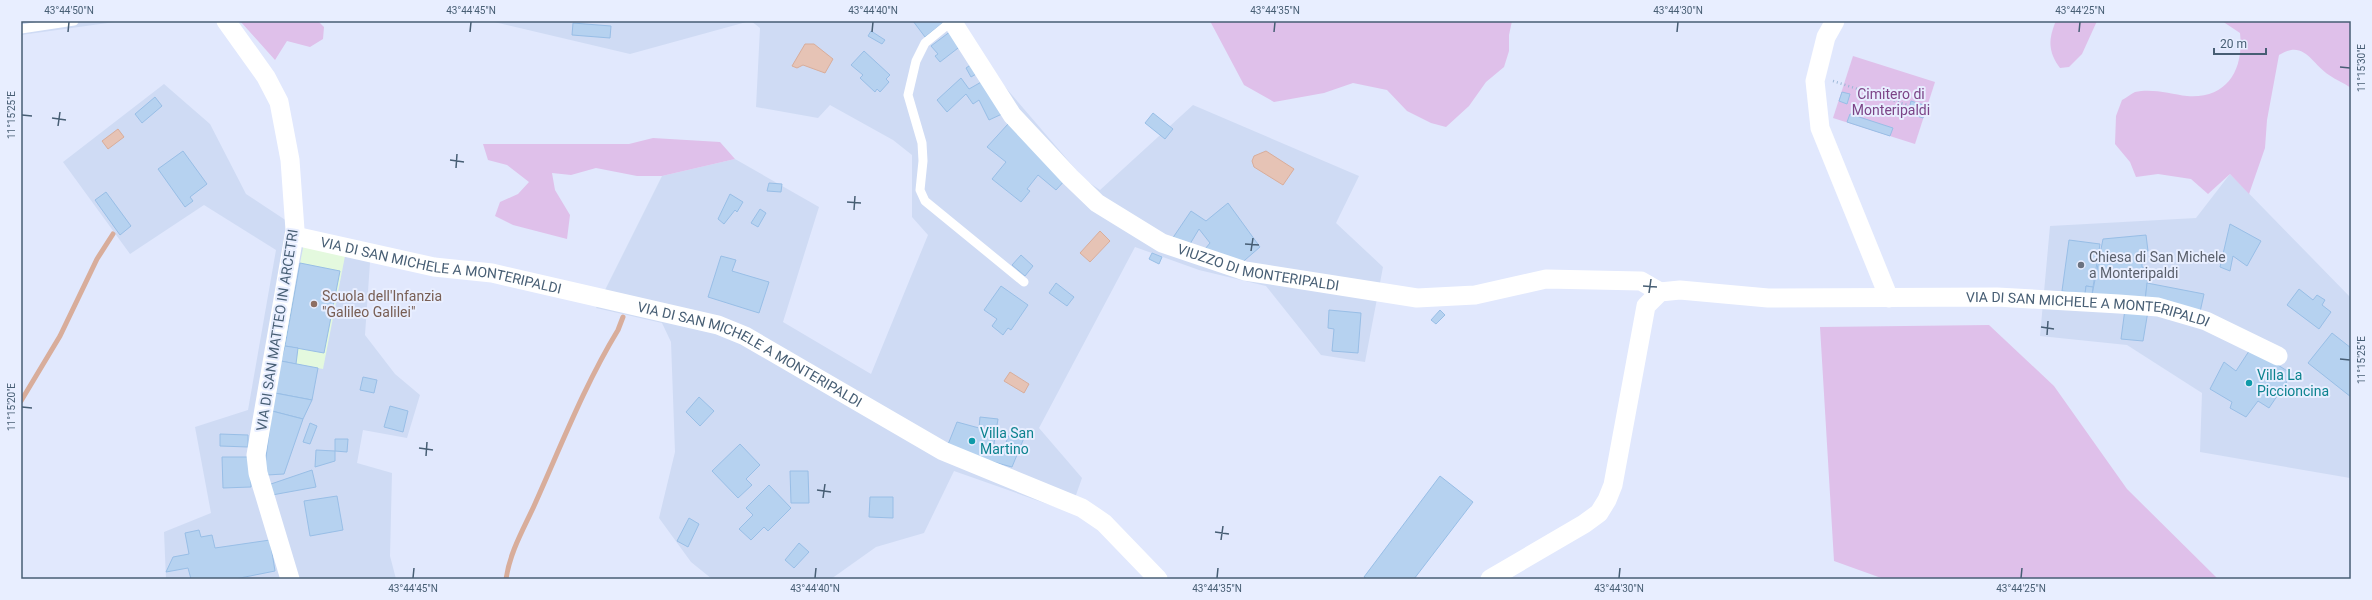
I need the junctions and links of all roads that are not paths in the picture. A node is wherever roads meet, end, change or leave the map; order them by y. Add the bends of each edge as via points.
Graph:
1 (74, 21) edge
2 (226, 21) edge
3 (952, 21) edge
4 (1835, 21) edge
5 (21, 29) edge
6 (295, 236) junction
7 (1024, 282) dead end
8 (1660, 292) junction
9 (1889, 298) junction
10 (2278, 356) dead end
11 (290, 579) edge
12 (1158, 579) edge
13 (1490, 579) edge

1 - 5 lane
2 - 6 street, VIA DI SAN MATTEO IN ARCETRI via 266,76 279,102 290,160
3 - 7 lane via 925,43 916,62 908,95 922,143 920,190 925,201
3 - 8 street, VIUZZO DI MONTERIPALDI via 1012,115 1097,203 1162,243 1244,271 1416,298 1475,295 1546,280 1641,281
4 - 9 street via 1826,37 1816,76 1820,128
6 - 11 street, VIA DI SAN MATTEO IN ARCETRI via 256,454 258,473
6 - 12 street, VIA DI SAN MICHELE A MONTERIPALDI via 434,267 492,273 718,325 745,336 943,451 1082,508 1104,524
8 - 9 street, VIA DI SAN MICHELE A MONTERIPALDI via 1680,290 1768,298
8 - 13 street via 1646,306 1613,485 1607,500 1599,513 1584,524
9 - 10 street, VIA DI SAN MICHELE A MONTERIPALDI via 1997,297 2158,307 2206,321

